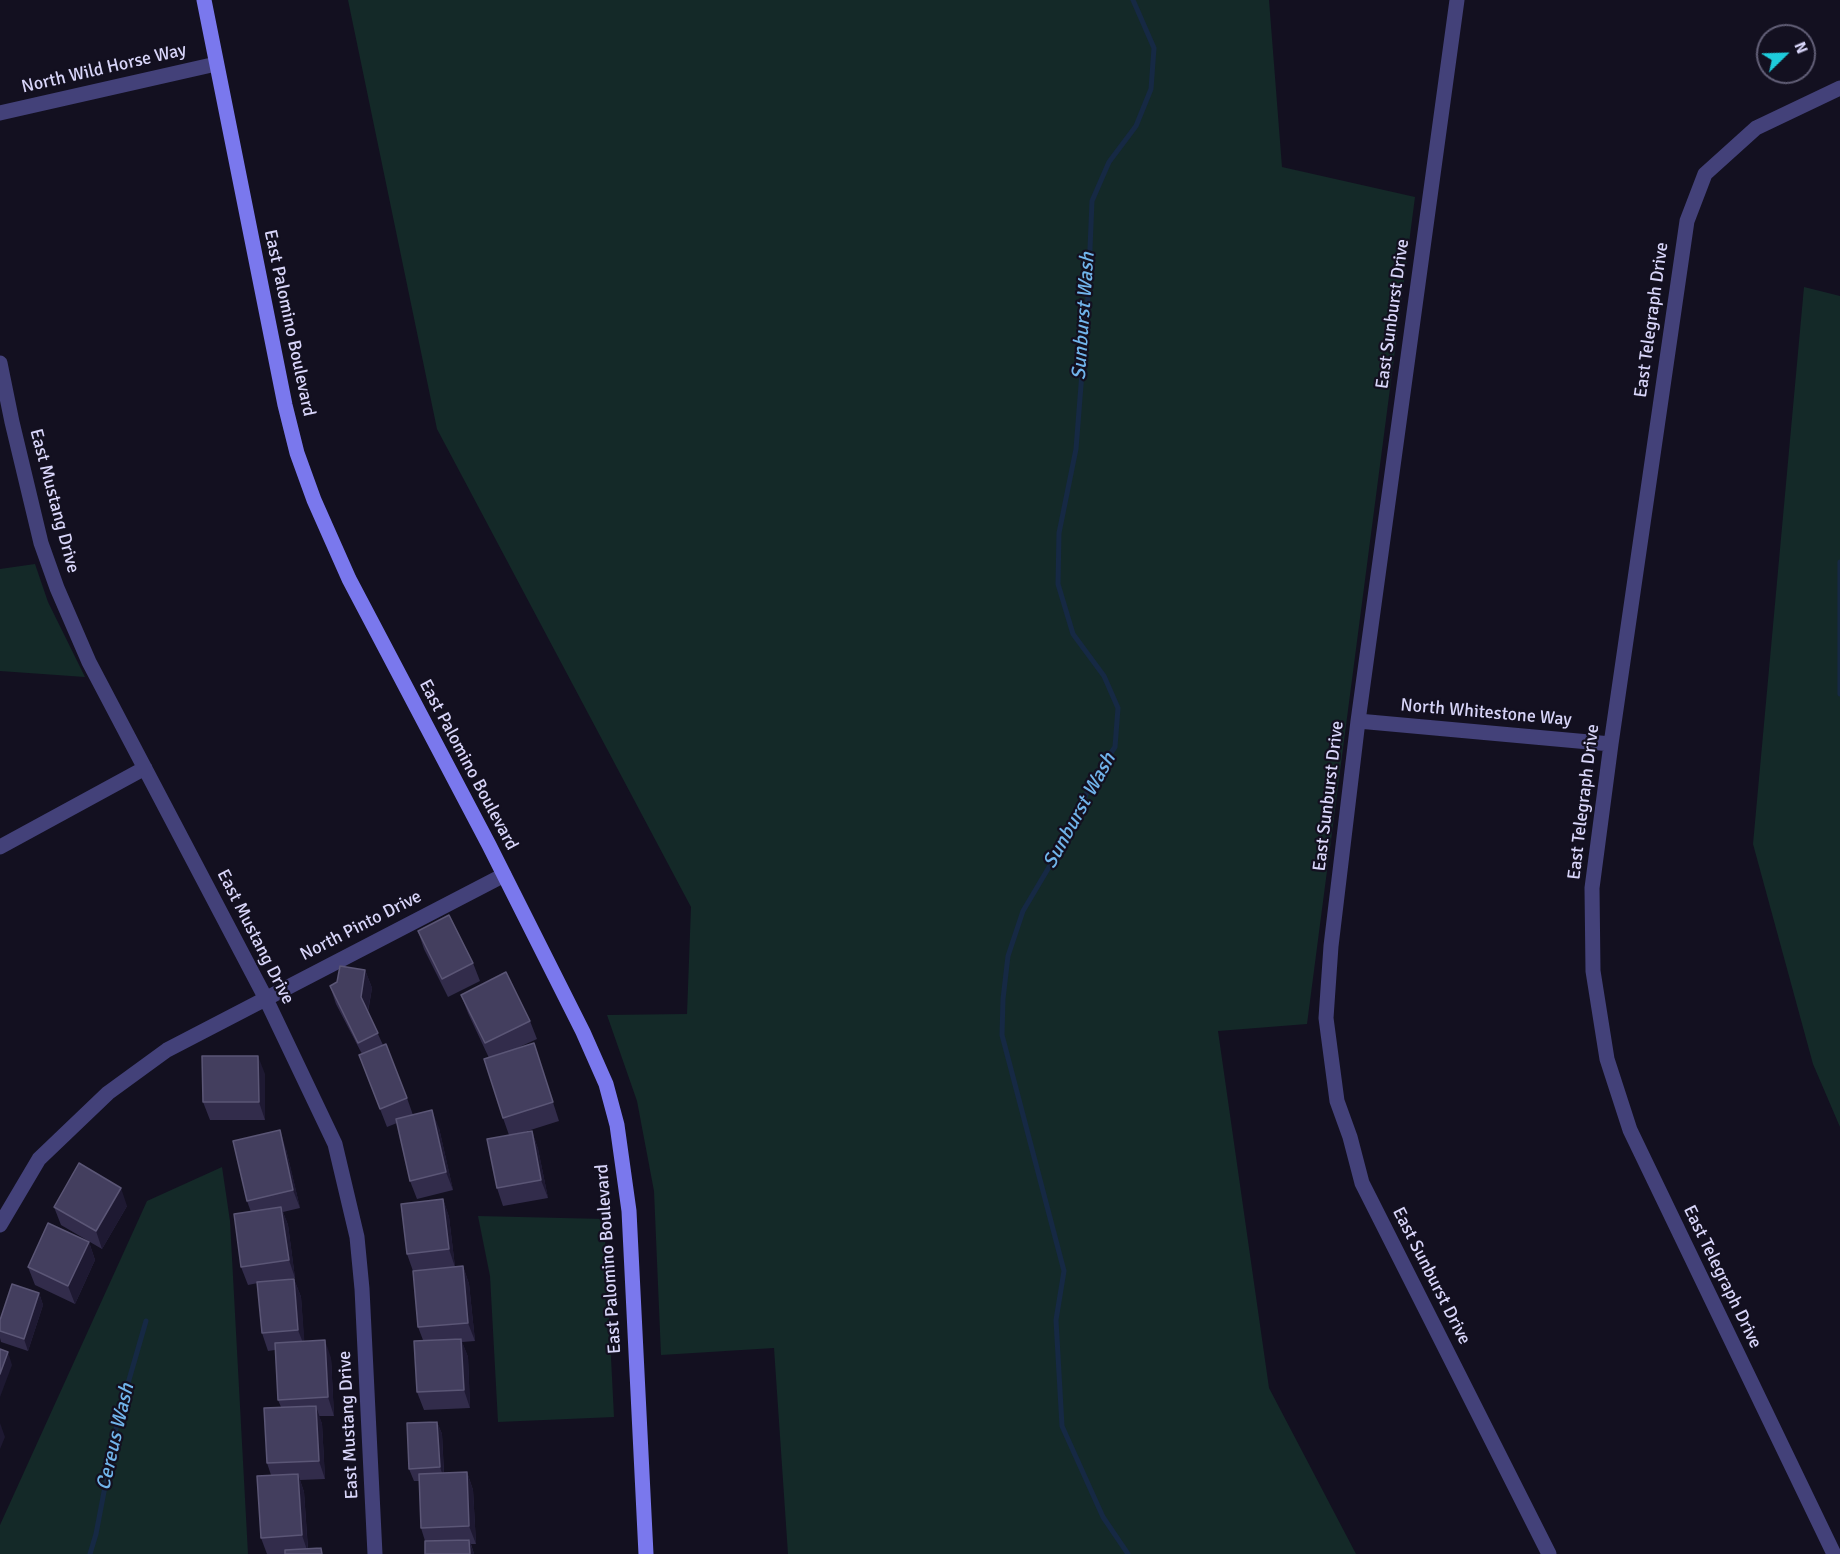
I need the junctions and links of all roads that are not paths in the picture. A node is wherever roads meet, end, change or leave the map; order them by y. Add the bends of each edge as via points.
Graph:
1 (204, 0) edge
2 (1456, 0) edge
3 (216, 64) junction
4 (1840, 88) edge
5 (0, 113) edge
6 (0, 363) edge
7 (1358, 721) junction
8 (1611, 744) junction
9 (145, 768) junction
10 (0, 847) edge
11 (504, 875) junction
12 (265, 997) junction
13 (0, 1225) edge
14 (375, 1554) edge
15 (646, 1554) edge
16 (1549, 1554) edge
17 (1834, 1554) edge

1 - 3 street, East Palomino Boulevard
2 - 7 street, East Sunburst Drive
3 - 5 street, North Wild Horse Way
3 - 11 street, East Palomino Boulevard via 297,453 349,579
4 - 8 street, East Telegraph Drive via 1756,128 1705,174 1687,221
6 - 9 street, East Mustang Drive via 41,543 53,577 89,662
7 - 8 street, North Whitestone Way
7 - 16 street, East Sunburst Drive via 1326,1018 1337,1101 1362,1183
8 - 17 street, East Telegraph Drive via 1592,888 1593,971 1607,1059 1630,1130
9 - 10 street
9 - 12 street, East Mustang Drive
11 - 12 street, North Pinto Drive
11 - 15 street, East Palomino Boulevard via 583,1032 606,1084 617,1125 629,1211
12 - 13 street, North Pinto Drive via 167,1050 108,1094 39,1159
12 - 14 street, East Mustang Drive via 335,1144 357,1238

